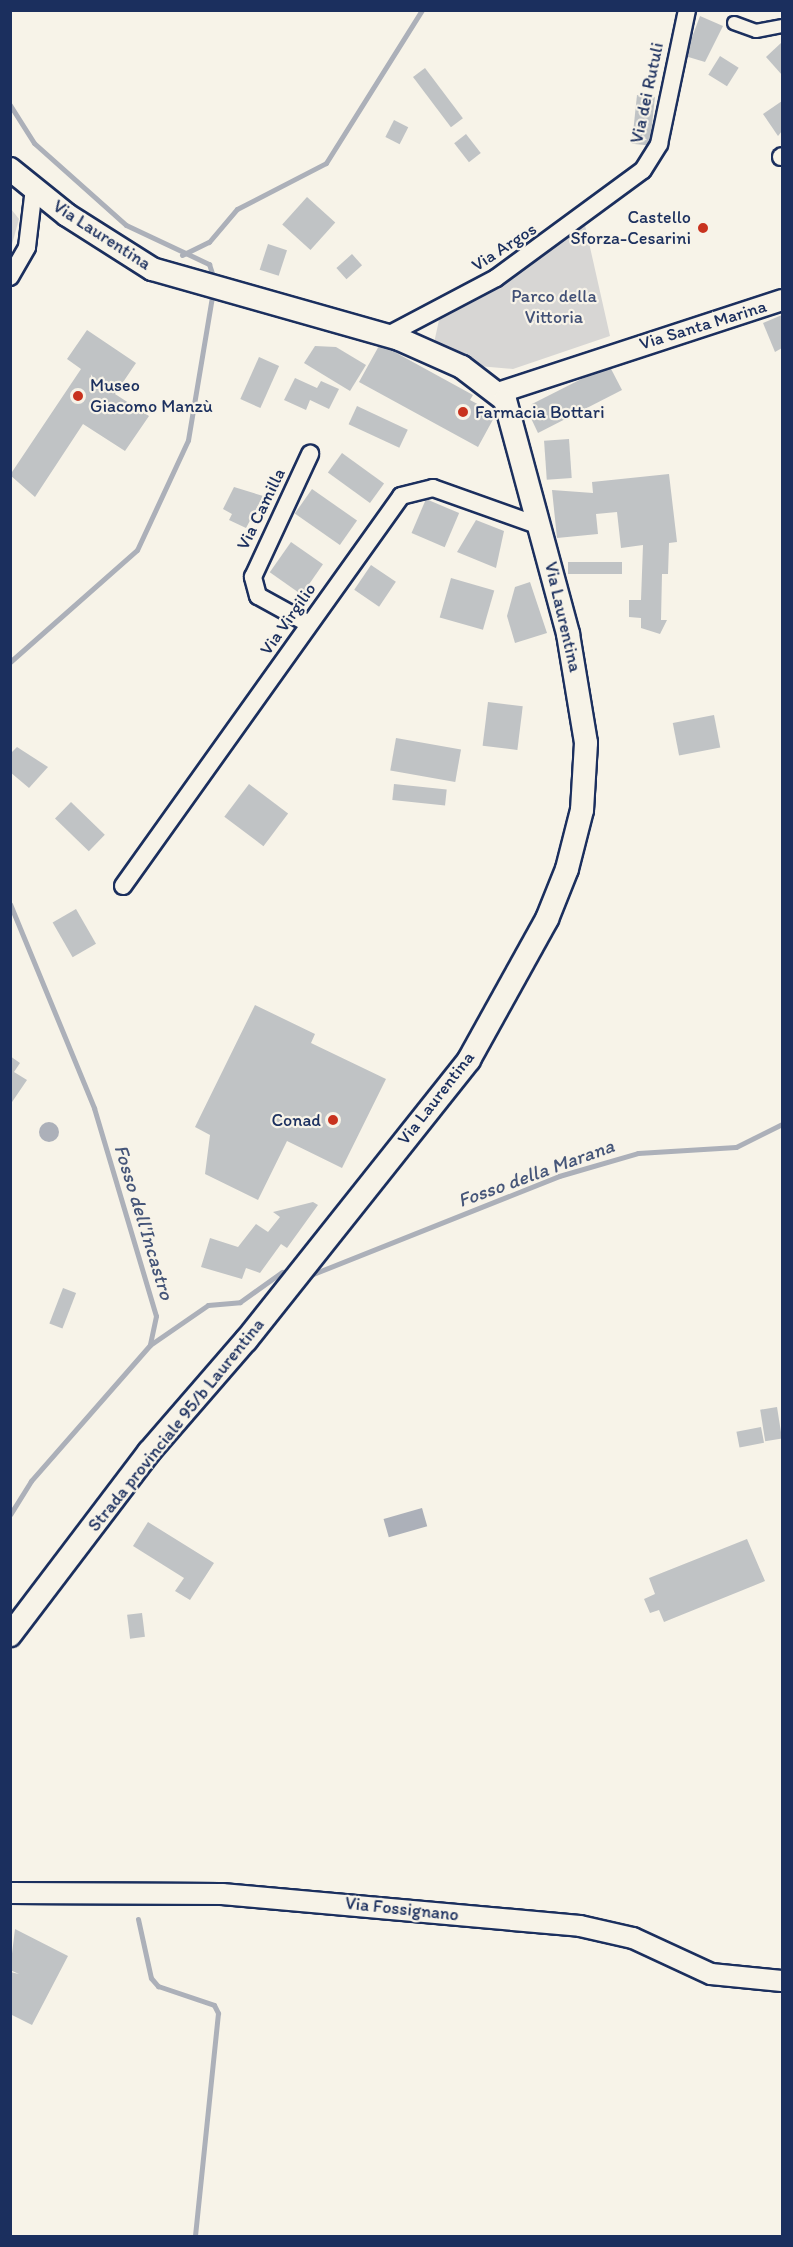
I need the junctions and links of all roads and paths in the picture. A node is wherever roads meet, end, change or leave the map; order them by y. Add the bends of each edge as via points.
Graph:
1 (687, 10) edge
2 (734, 23) dead end
3 (783, 26) edge
4 (10, 169) edge
5 (635, 178) joint
6 (34, 188) junction
7 (10, 277) edge
8 (783, 300) edge
9 (388, 335) junction
10 (498, 393) junction
11 (310, 454) dead end
12 (540, 526) junction
13 (309, 624) junction
14 (123, 886) dead end
15 (277, 1300) joint
16 (10, 1635) edge
17 (10, 1893) edge
18 (783, 1981) edge

1 - 5 street, Via dei Rutuli via 659,144
2 - 3 street via 756,31
4 - 6 main road, Via Laurentina
5 - 9 street, Via Argos via 496,278
6 - 7 street via 27,247
6 - 9 main road, Via Laurentina via 113,247 185,280
8 - 10 street, Via Santa Marina via 736,319 623,349
9 - 10 main road, Via Laurentina via 451,361
10 - 12 main road, Via Laurentina via 512,414
11 - 13 street, Via Camilla via 253,577 258,596
12 - 13 street, Via Virgilio via 439,489 414,489 395,503
12 - 15 main road, Via Laurentina via 576,672 586,743 582,810 567,869 547,920 469,1060
13 - 14 street, Via Virgilio
15 - 16 main road, Strada provinciale 95/b Laurentina via 149,1452
17 - 18 street, Via Fossignano via 222,1894 580,1926 633,1938 711,1974

